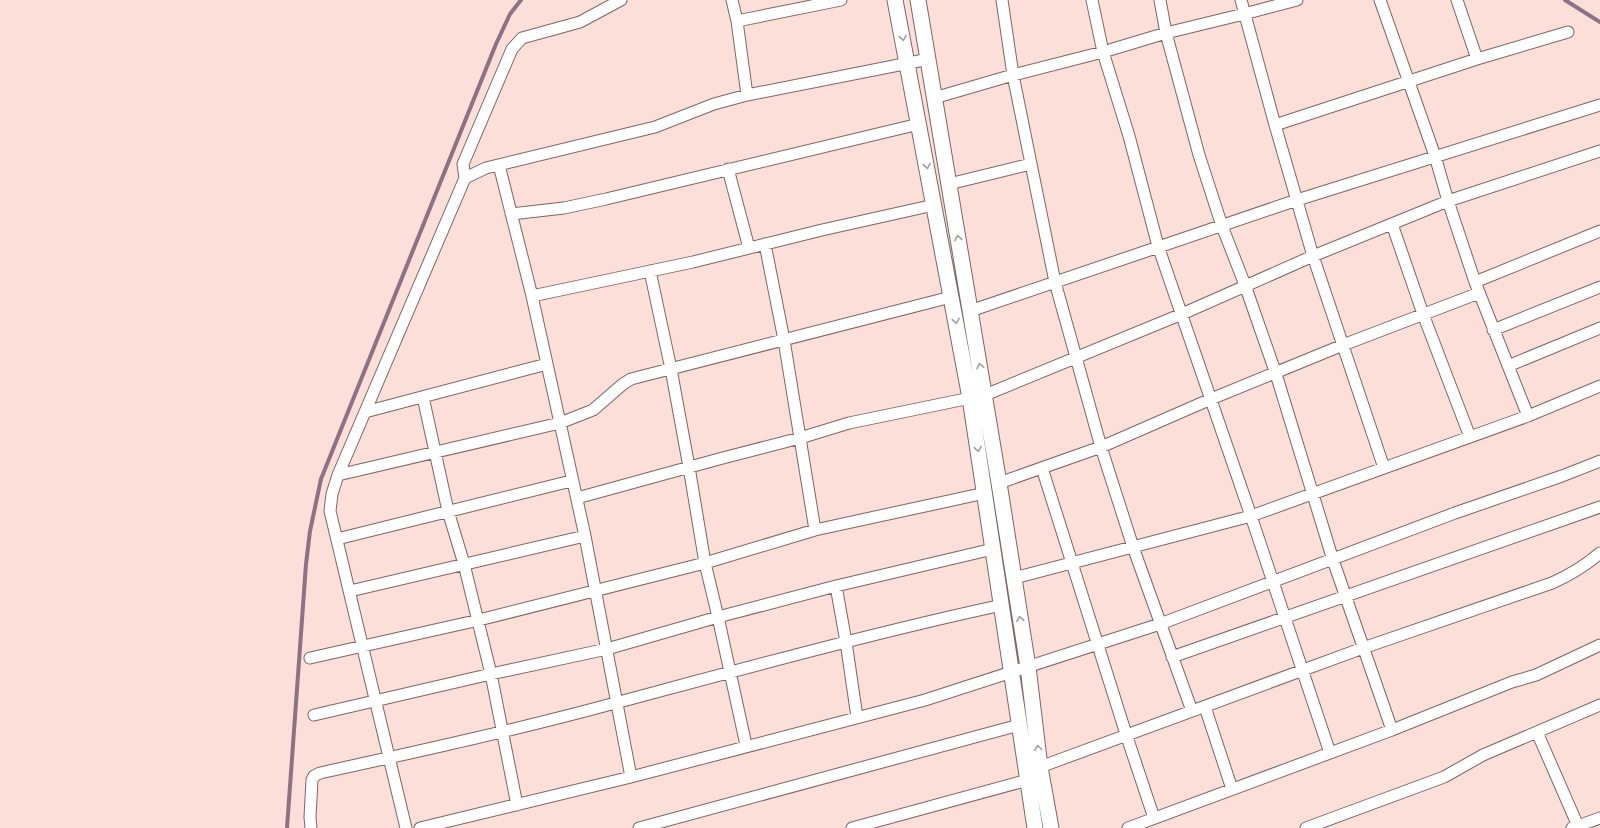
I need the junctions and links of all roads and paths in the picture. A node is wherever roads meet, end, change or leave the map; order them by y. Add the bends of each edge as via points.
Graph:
1 (620, 0) edge
2 (732, 0) edge
3 (841, 0) edge
4 (896, 0) edge
5 (918, 0) edge
6 (1002, 0) edge
7 (1092, 0) edge
8 (1160, 0) edge
9 (1241, 0) edge
10 (1297, 0) edge
11 (1380, 0) edge
12 (1457, 0) edge
13 (1244, 14) junction
14 (737, 21) junction
15 (1568, 32) dead end
16 (1166, 33) junction
17 (1103, 52) junction
18 (1477, 58) junction
19 (929, 59) junction
20 (908, 62) junction
21 (1013, 76) junction
22 (1409, 80) junction
23 (747, 95) junction
24 (934, 98) junction
25 (1600, 105) edge
26 (919, 124) junction
27 (1275, 125) junction
28 (1600, 151) edge
29 (1435, 156) junction
30 (1031, 164) junction
31 (499, 165) junction
32 (728, 169) junction
33 (465, 178) junction
34 (949, 184) junction
35 (1297, 200) junction
36 (1448, 201) junction
37 (934, 205) junction
38 (511, 214) junction
39 (1392, 224) junction
40 (1222, 226) junction
41 (1600, 231) edge
42 (765, 244) junction
43 (1158, 246) junction
44 (749, 248) junction
45 (1313, 256) junction
46 (650, 271) junction
47 (1055, 282) junction
48 (1475, 282) junction
49 (1245, 285) junction
50 (1600, 287) edge
51 (1480, 293) junction
52 (532, 296) junction
53 (951, 297) junction
54 (970, 311) junction
55 (1182, 314) junction
56 (1423, 314) junction
57 (1600, 328) edge
58 (1493, 330) junction
59 (784, 340) junction
60 (1343, 345) junction
61 (1076, 358) junction
62 (547, 364) junction
63 (1508, 366) junction
64 (671, 369) junction
65 (1276, 374) junction
66 (1600, 386) edge
67 (423, 397) junction
68 (978, 397) junction
69 (1211, 399) junction
70 (365, 412) junction
71 (1528, 416) junction
72 (560, 423) junction
73 (1470, 437) junction
74 (800, 438) junction
75 (1101, 448) junction
76 (435, 453) junction
77 (1600, 461) edge
78 (689, 467) junction
79 (1042, 468) junction
80 (1384, 468) junction
81 (338, 475) junction
82 (572, 481) junction
83 (999, 483) junction
84 (985, 493) junction
85 (1312, 494) junction
86 (577, 498) junction
87 (1600, 507) edge
88 (448, 511) junction
89 (1251, 516) junction
90 (815, 530) junction
91 (585, 536) junction
92 (337, 539) junction
93 (1133, 547) junction
94 (993, 548) junction
95 (1600, 553) edge
96 (1333, 560) junction
97 (705, 563) junction
98 (1073, 563) junction
99 (464, 564) junction
100 (1014, 578) junction
101 (1273, 581) junction
102 (836, 586) junction
103 (596, 590) junction
104 (350, 591) junction
105 (1346, 596) junction
106 (1002, 605) junction
107 (718, 617) junction
108 (1285, 619) junction
109 (479, 620) junction
110 (1160, 624) junction
111 (846, 642) junction
112 (1097, 644) junction
113 (1600, 645) edge
114 (364, 647) junction
115 (1363, 648) junction
116 (607, 649) junction
117 (1172, 657) junction
118 (310, 658) dead end
119 (1028, 667) junction
120 (1302, 671) junction
121 (729, 672) junction
122 (1012, 672) junction
123 (491, 674) junction
124 (376, 702) junction
125 (618, 703) junction
126 (1600, 705) edge
127 (1204, 707) junction
128 (1192, 711) junction
129 (314, 716) dead end
130 (857, 717) junction
131 (1019, 725) junction
132 (1392, 730) junction
133 (503, 731) junction
134 (1537, 732) junction
135 (1126, 734) junction
136 (746, 745) junction
137 (1330, 753) junction
138 (390, 758) junction
139 (1041, 771) junction
140 (631, 777) junction
141 (1027, 780) junction
142 (1232, 789) junction
143 (517, 805) junction
144 (1154, 818) junction
145 (1600, 818) edge
146 (1575, 827) edge
147 (312, 828) edge
148 (406, 828) edge
149 (420, 828) edge
150 (639, 828) edge
151 (852, 828) edge
152 (1035, 828) edge
153 (1051, 828) edge
154 (1128, 828) edge
155 (1306, 828) edge

1 - 33 street via 580,22 522,38 512,49 463,164
2 - 14 street
3 - 14 street
4 -> 20 main road
5 - 19 main road
6 - 21 street
7 - 17 street
8 - 16 street
9 - 13 street
10 - 13 street
11 - 22 street
12 - 18 street
13 - 16 street
13 - 27 street
14 - 23 street
15 - 18 street
16 - 17 street
16 - 40 street via 1199,155
17 - 21 street
17 - 43 street via 1129,136
18 - 22 street
19 - 20 street
19 - 24 main road
20 - 23 street
20 - 26 main road
21 - 24 street
21 - 30 street
22 - 27 street
22 - 29 street
23 - 31 street via 714,104 655,127
24 - 34 main road
25 - 29 street
26 - 32 street
26 -> 37 main road
27 - 35 street
28 - 36 street
29 - 35 street
29 - 36 street
30 - 34 street
30 - 47 street
31 - 33 street via 475,172
31 - 38 street
32 - 38 street via 564,208
32 - 44 street
33 - 70 street
54 -> 34 main road
35 - 40 street
35 - 45 street
36 - 39 street
36 - 48 street
37 - 42 street
37 - 53 main road
38 - 52 street
39 - 45 street
39 - 56 street
40 - 43 street
40 - 49 street
41 - 48 street
42 - 44 street
42 - 59 street
43 - 47 street
43 - 55 street
44 - 46 street
45 - 49 street
45 - 60 street
46 - 52 street
46 - 64 street
47 - 54 street
47 - 61 street
48 - 51 street
49 - 55 street
49 - 65 street
50 - 58 street
51 - 56 street
51 - 58 street
52 - 62 street
53 - 59 street
53 -> 68 main road
68 -> 54 main road
55 - 61 street
55 - 69 street
56 - 60 street
56 - 73 street
57 - 63 street
58 - 63 street
59 - 64 street
59 - 74 street
60 - 65 street
60 - 80 street
61 - 68 street
61 - 75 street
62 - 67 street
62 - 72 street
63 - 71 street
64 - 72 street via 631,379 593,410
64 - 78 street
65 - 69 street
65 - 85 street
66 - 71 street
67 - 70 street
67 - 76 street
68 - 74 street via 849,423
68 - 83 main road
68 -> 84 main road
69 - 75 street
69 - 89 street
70 - 81 street
71 - 73 street
72 - 76 street
72 - 82 street
73 - 80 street
74 - 78 street
74 - 90 street
75 - 79 street
75 - 93 street
76 - 81 street
76 - 88 street
77 - 96 street
78 - 86 street
78 - 97 street
79 - 83 street
79 - 98 street
80 - 85 street
81 - 92 street via 330,511
82 - 86 street
82 - 88 street
83 - 100 main road
84 - 90 street
84 - 94 main road
85 - 89 street
85 - 96 street
86 - 91 street
87 - 105 street
88 - 92 street
88 - 99 street
89 - 93 street
89 - 101 street
90 - 97 street
91 - 99 street
91 - 103 street
92 - 104 street
93 - 98 street
93 - 110 street
94 - 102 street
94 - 106 main road
95 - 115 street via 1569,576 1552,584
96 - 101 street
96 - 105 street
97 - 103 street
97 - 107 street
98 - 100 street
98 - 112 street
99 - 104 street
99 - 109 street
119 -> 100 main road
101 - 108 street
101 - 110 street
102 - 107 street
102 - 111 street
103 - 109 street
103 - 116 street
104 - 114 street
105 - 108 street
105 - 115 street
106 - 111 street via 916,623
106 - 122 main road
107 - 116 street
107 - 121 street
108 - 117 street
108 - 120 street
109 - 114 street
109 - 123 street
110 - 112 street
110 - 117 street
111 - 121 street
111 - 130 street
112 - 119 street
112 - 135 street
113 - 132 street via 1536,675 1512,682
114 - 118 street
114 - 124 street
115 - 120 street
115 - 132 street
116 - 123 street
116 - 125 street
117 - 128 street
119 - 122 street
139 -> 119 main road
120 - 127 street
120 - 137 street
121 - 125 street
121 - 136 street
122 - 130 street via 925,700
122 - 131 main road
123 - 124 street
123 - 133 street
124 - 129 street
124 - 138 street
125 - 133 street
125 - 140 street
126 - 134 street
127 - 128 street
127 - 142 street
128 - 135 street
130 - 136 street
131 - 141 main road
131 - 150 street
132 - 137 street
133 - 138 street
133 - 143 street
134 - 146 street
134 - 155 street via 1483,755 1444,777
135 - 139 street
135 - 144 street
136 - 140 street
137 - 142 street
138 - 147 street via 314,776 310,816
138 - 148 street
139 - 141 street
139 - 153 main road
140 - 143 street
141 - 151 street
141 - 152 main road
142 - 144 street
143 - 149 street
144 - 154 street
145 - 146 street

